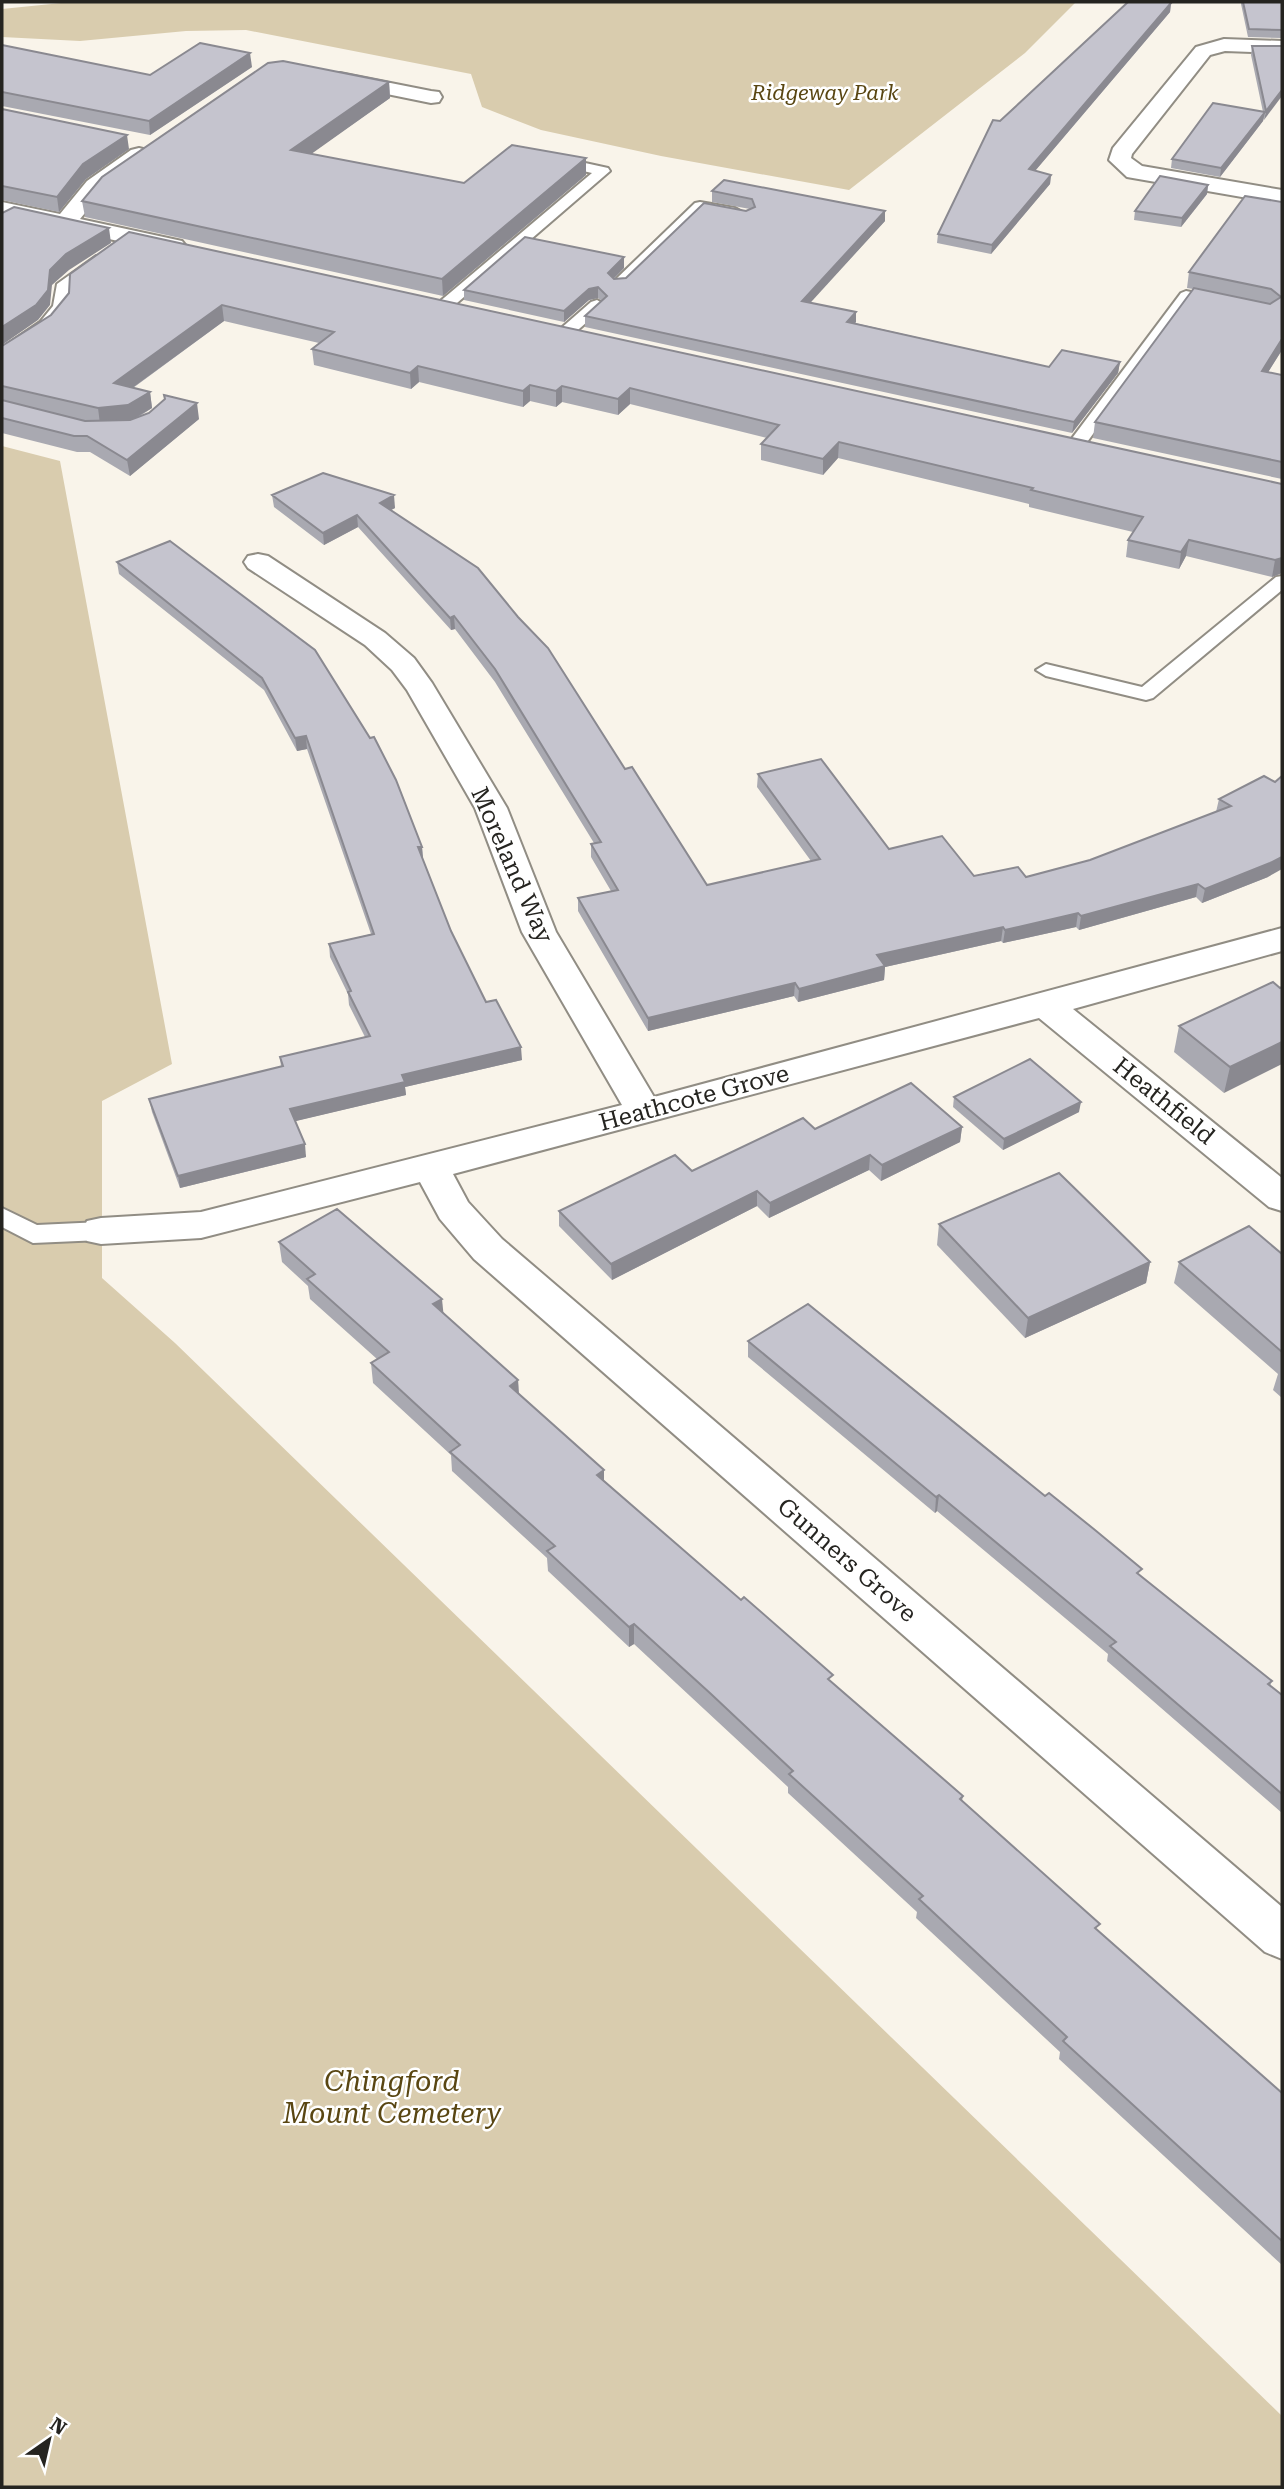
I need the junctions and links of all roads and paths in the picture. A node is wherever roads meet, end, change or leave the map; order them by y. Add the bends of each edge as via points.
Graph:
1 (1282, 47) edge
2 (325, 75) edge
3 (431, 97) dead end
4 (129, 140) edge
5 (552, 159) edge
6 (1282, 197) edge
7 (7, 215) edge
8 (746, 215) edge
9 (65, 222) junction
10 (118, 246) junction
11 (200, 252) edge
12 (619, 284) edge
13 (417, 300) edge
14 (597, 305) edge
15 (444, 306) junction
16 (1240, 307) edge
17 (471, 312) edge
18 (538, 327) edge
19 (565, 333) junction
20 (592, 339) edge
21 (2, 355) edge
22 (1049, 439) edge
23 (1076, 445) junction
24 (1101, 450) edge
25 (258, 562) dead end
26 (1282, 581) edge
27 (1046, 670) dead end
28 (1282, 939) edge
29 (1046, 1005) junction
30 (644, 1112) junction
31 (430, 1166) junction
32 (1282, 1198) edge
33 (2, 1216) edge
34 (101, 1231) joint
35 (1282, 1937) edge

1 - 6 street via 1224,45 1203,51 1119,160 1135,172
2 - 3 street
4 - 9 street via 154,145 95,186
5 - 15 lane via 603,171
7 - 9 street
8 - 12 lane via 700,206
9 - 10 street
10 - 11 street
10 - 21 lane via 62,287 61,307 46,325
13 - 15 street
14 - 19 lane
15 - 17 street
16 - 23 lane via 1186,296
18 - 19 street
19 - 20 street
22 - 23 street
23 - 24 street
25 - 30 street, Moreland Way via 375,639 403,664 421,689 491,808 539,932
26 - 27 lane via 1146,694
28 - 29 street, Heathcote Grove
29 - 30 street, Heathcote Grove
29 - 32 street, Heathfield
30 - 31 street, Heathcote Grove
31 - 34 street, Heathcote Grove via 201,1225
31 - 35 street, Gunners Grove via 453,1210 488,1249
33 - 34 lane via 33,1234

